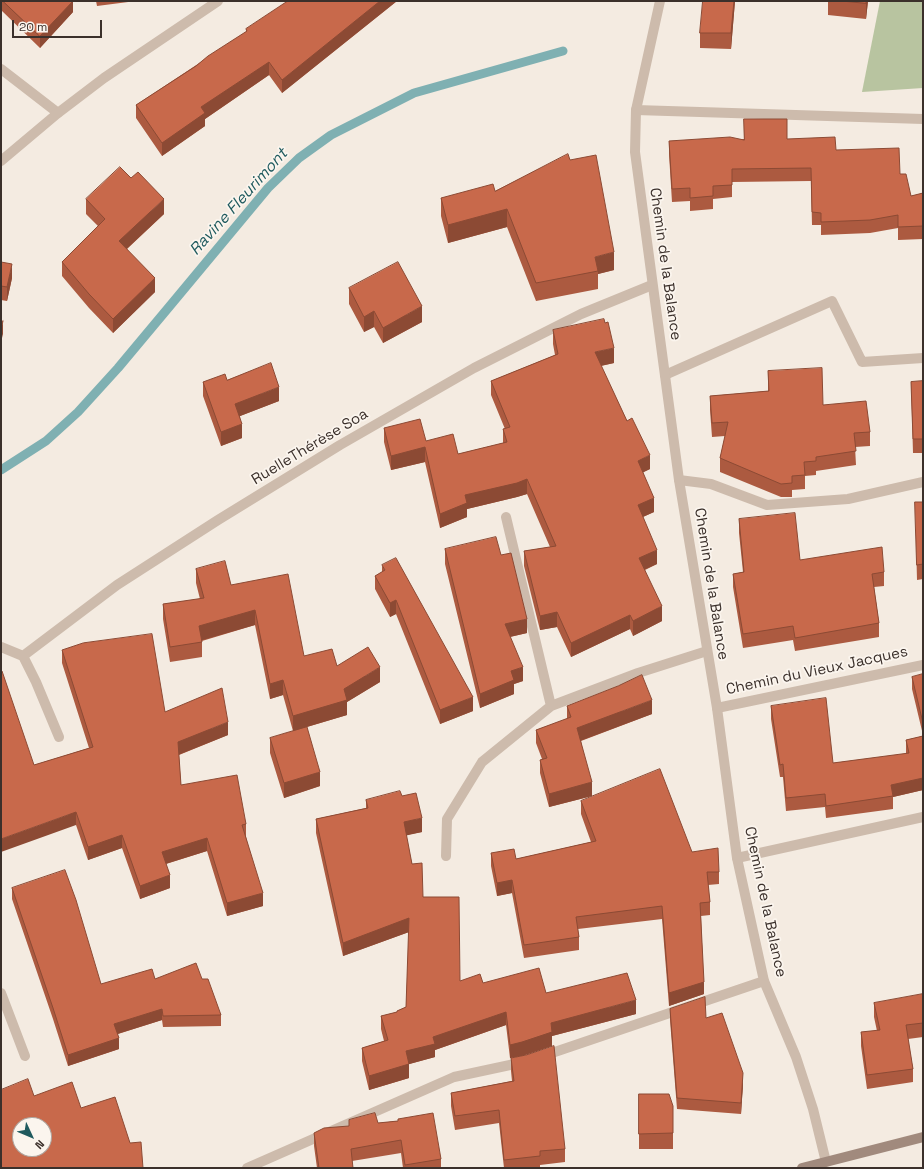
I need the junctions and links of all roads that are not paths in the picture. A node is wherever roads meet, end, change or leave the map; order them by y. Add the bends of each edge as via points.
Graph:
1 (218, 1) edge
2 (660, 1) edge
3 (1, 68) edge
4 (636, 110) junction
5 (58, 113) junction
6 (923, 119) edge
7 (1, 161) edge
8 (652, 285) junction
9 (923, 358) edge
10 (665, 374) junction
11 (679, 480) junction
12 (923, 482) edge
13 (506, 517) dead end
14 (1, 648) edge
15 (707, 651) junction
16 (23, 656) junction
17 (923, 665) edge
18 (551, 706) junction
19 (717, 708) junction
20 (59, 737) dead end
21 (923, 817) edge
22 (446, 856) dead end
23 (737, 858) junction
24 (764, 981) junction
25 (1, 997) edge
26 (25, 1056) dead end
27 (923, 1138) edge
28 (826, 1162) junction
29 (247, 1168) edge
30 (802, 1168) edge

1 - 5 street via 104,78
2 - 4 street, Chemin de la Balance
3 - 5 street
4 - 6 street
4 - 8 street, Chemin de la Balance via 635,152
5 - 7 street
8 - 10 street, Chemin de la Balance
8 - 16 street, RuelleThérèse Soa via 581,314 482,364 340,445 117,585
9 - 10 street via 862,362 832,300
10 - 11 street, Chemin de la Balance
11 - 12 street via 711,484 767,505 848,498
11 - 15 street, Chemin de la Balance
13 - 18 street
14 - 16 street
15 - 18 street via 638,673
15 - 19 street, Chemin de la Balance
16 - 20 street
17 - 19 street, Chemin du Vieux Jacques
18 - 22 street via 482,762 447,819
19 - 23 street, Chemin de la Balance
21 - 23 street
23 - 24 street, Chemin de la Balance
24 - 28 street, Chemin de la Balance via 796,1057 813,1109
24 - 29 street via 524,1062 454,1077
25 - 26 street
27 - 28 main road
28 - 30 main road

